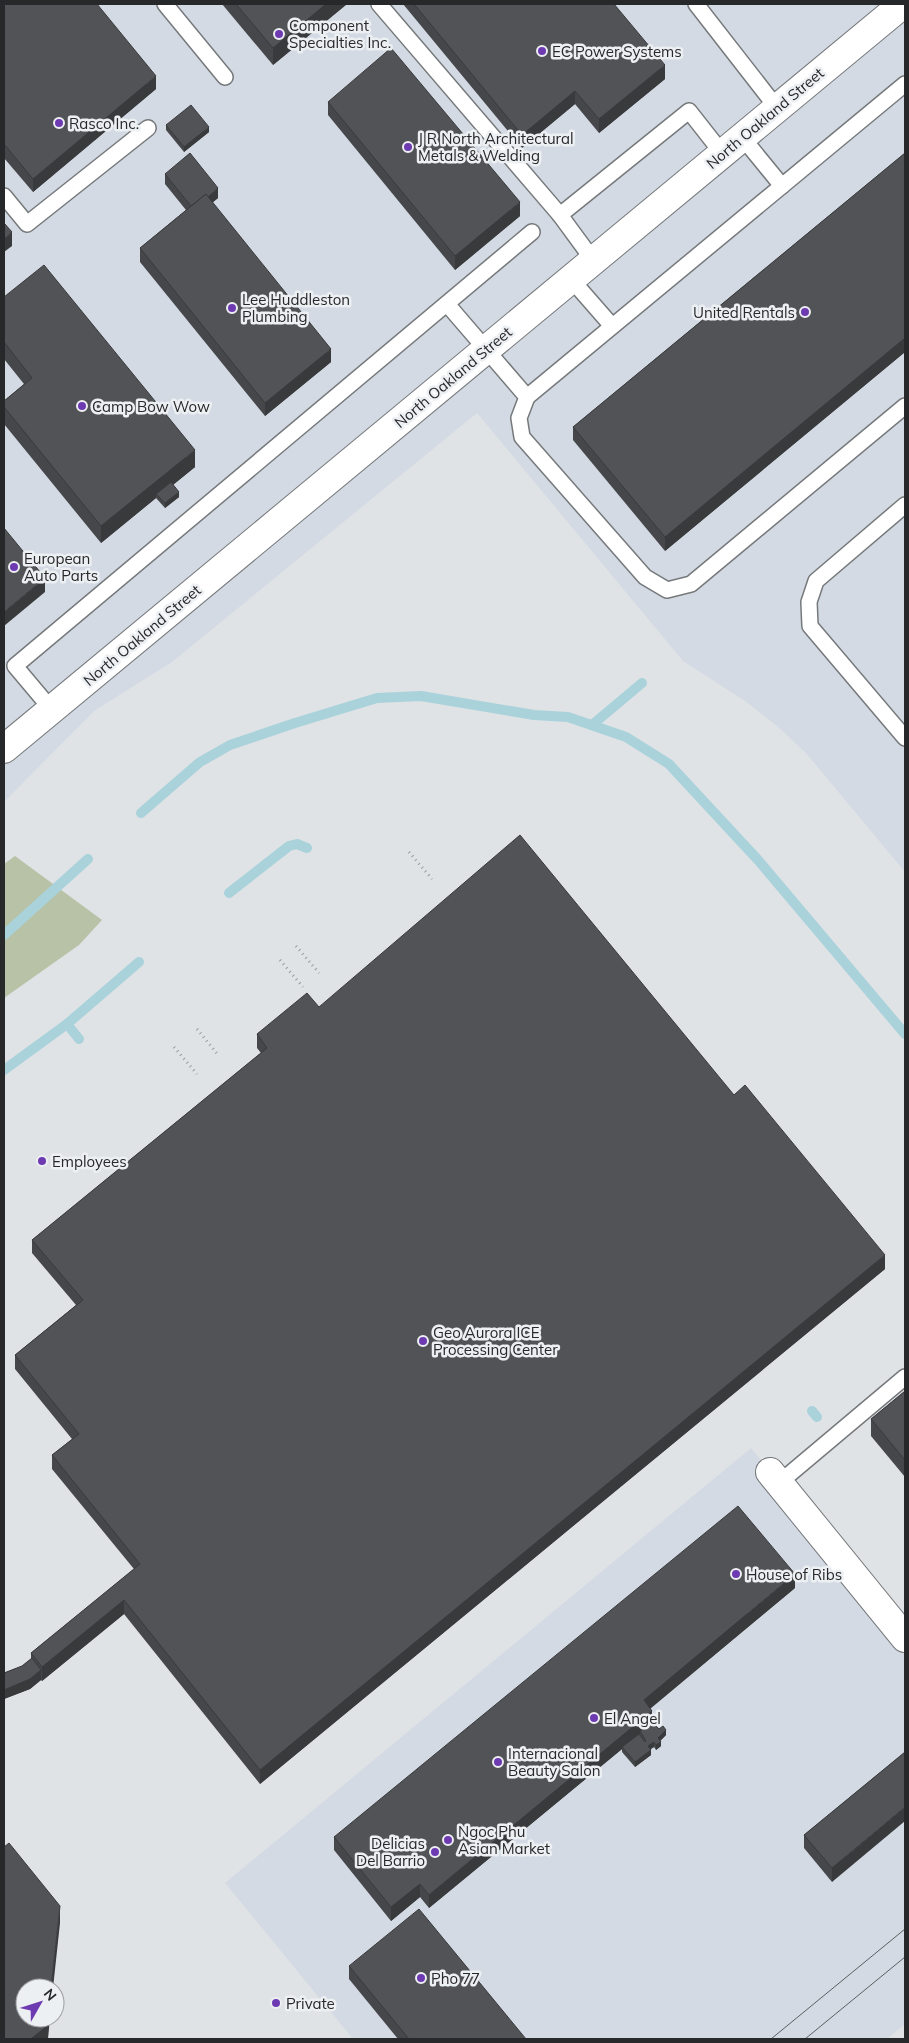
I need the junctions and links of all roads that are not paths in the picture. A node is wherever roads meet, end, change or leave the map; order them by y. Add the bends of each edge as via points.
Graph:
1 (165, 4) edge
2 (378, 4) edge
3 (696, 4) edge
4 (903, 4) edge
5 (225, 78) dead end
6 (905, 84) edge
7 (777, 108) junction
8 (148, 128) dead end
9 (732, 145) junction
10 (782, 186) junction
11 (4, 196) edge
12 (560, 215) junction
13 (532, 232) dead end
14 (593, 260) junction
15 (571, 279) junction
16 (447, 304) junction
17 (612, 326) junction
18 (486, 349) junction
19 (527, 397) junction
20 (905, 406) edge
21 (905, 505) edge
22 (52, 710) junction
23 (905, 738) edge
24 (4, 749) edge
25 (905, 1377) edge
26 (775, 1478) joint
27 (905, 1638) edge

1 - 5 lane
2 - 12 lane
3 - 7 lane
4 - 7 street, North Oakland Street
6 - 10 lane
7 - 9 street, North Oakland Street
8 - 11 lane via 27,224
9 - 10 lane
9 - 12 lane via 689,111
9 - 14 street, North Oakland Street
10 - 17 lane
12 - 14 lane
13 - 16 lane
14 - 15 street, North Oakland Street
15 - 17 lane
15 - 18 street, North Oakland Street
16 - 18 lane
16 - 22 lane via 15,666
17 - 19 lane
18 - 19 lane
18 - 22 street, North Oakland Street
19 - 20 lane via 519,418 522,437 645,577 667,590 691,584
21 - 23 lane via 816,582 809,602 810,626
22 - 24 street, North Oakland Street
25 - 26 lane
26 - 27 street

